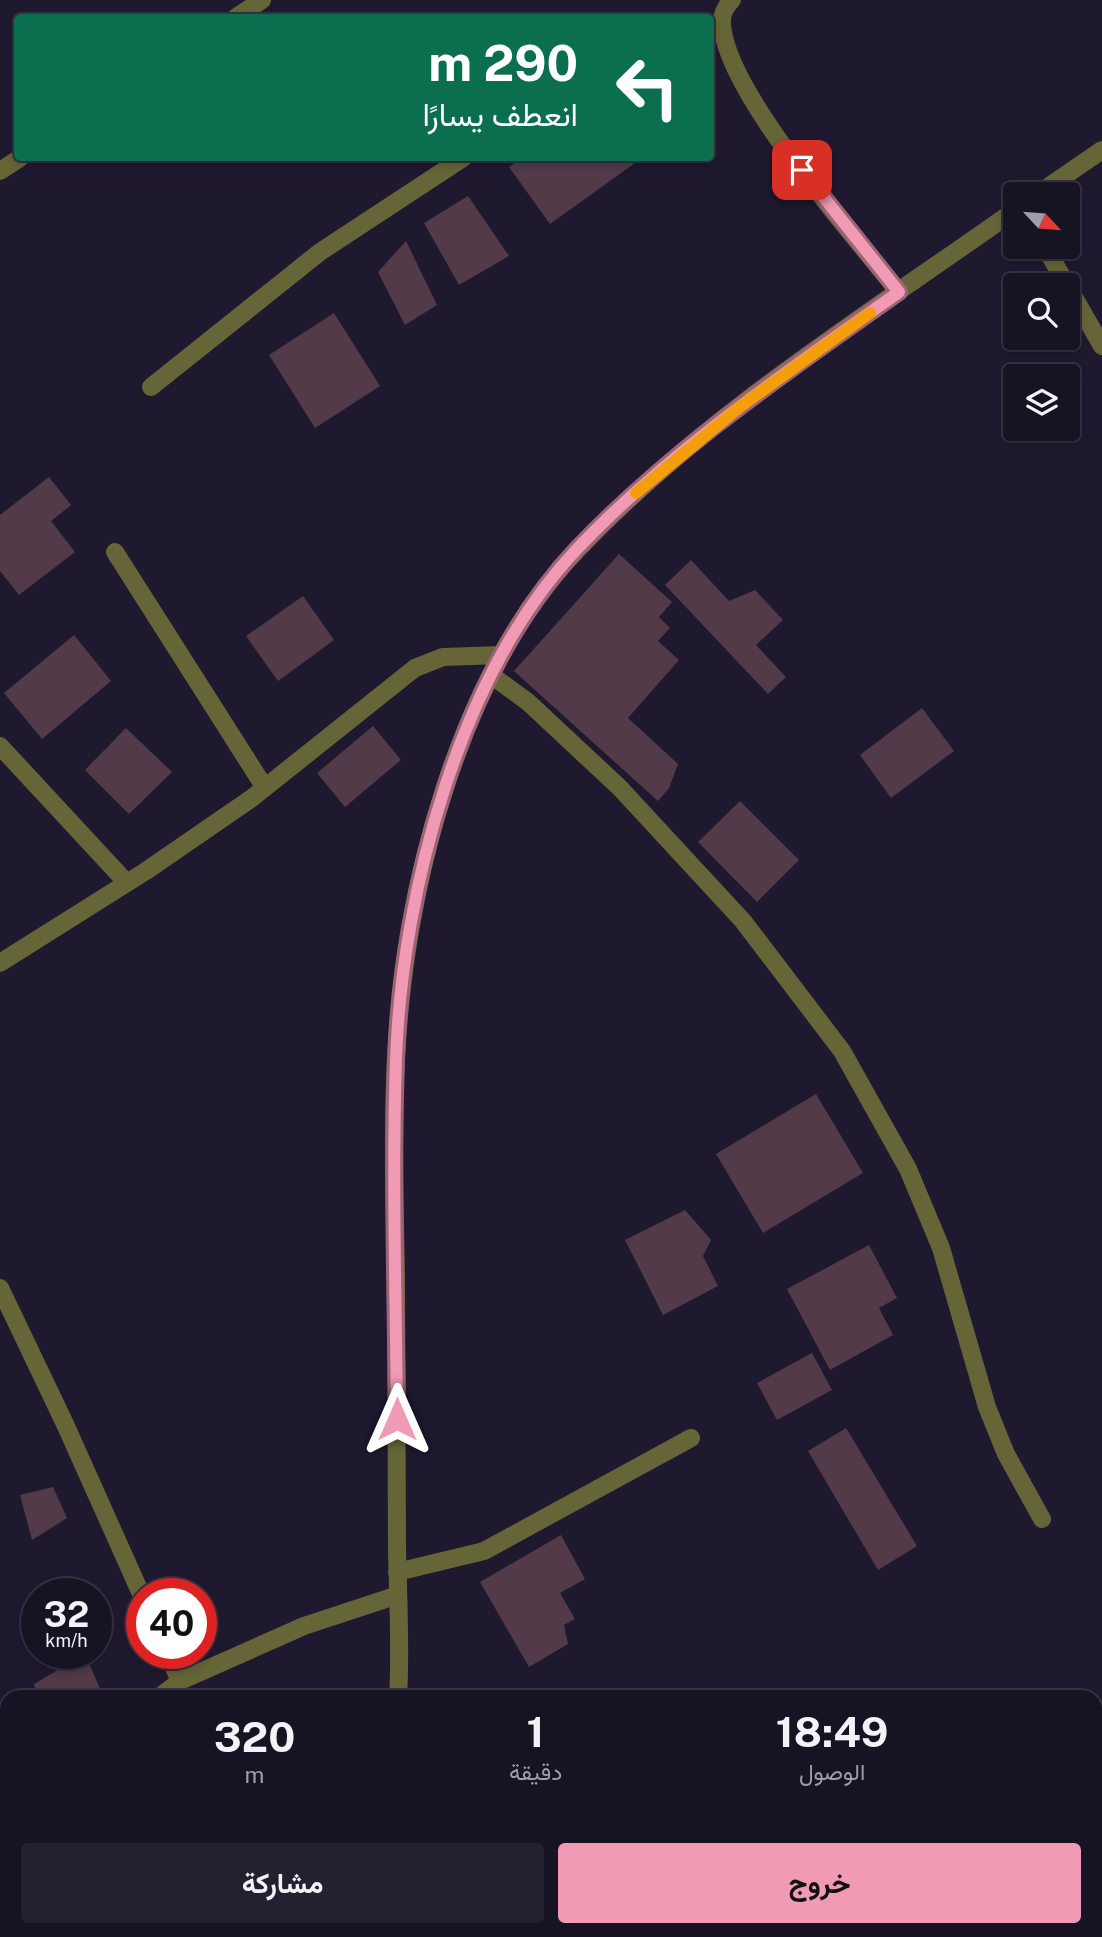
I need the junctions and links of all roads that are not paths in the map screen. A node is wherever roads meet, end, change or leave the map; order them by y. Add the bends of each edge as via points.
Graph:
1 (262, 0) edge
2 (732, 0) edge
3 (241, 14) edge
4 (716, 24) edge
5 (1102, 149) edge
6 (15, 161) edge
7 (458, 161) edge
8 (0, 171) edge
9 (1055, 182) edge
10 (1003, 218) edge
11 (1052, 259) edge
12 (899, 292) junction
13 (1102, 346) edge
14 (151, 387) dead end
15 (115, 552) dead end
16 (501, 655) junction
17 (491, 675) junction
18 (0, 746) edge
19 (265, 788) junction
20 (127, 883) junction
21 (0, 963) edge
22 (0, 1288) edge
23 (691, 1438) dead end
24 (1042, 1519) dead end
25 (397, 1572) junction
26 (134, 1578) edge
27 (398, 1595) junction
28 (175, 1669) edge
29 (180, 1681) junction
30 (168, 1690) edge
31 (398, 1690) edge

1 - 3 street
2 - 4 street
4 - 12 street via 752,98 802,170
5 - 9 street
6 - 8 street
7 - 14 street via 320,252
10 - 12 street
11 - 13 street
12 - 16 street via 741,406 629,500 576,550 515,628
15 - 19 street
16 - 17 street
16 - 19 street via 443,657 415,668
17 - 24 street via 568,738 637,806 743,921 842,1051 908,1170 942,1248 987,1407 1006,1454
17 - 25 street via 447,780 419,890 396,1057
18 - 20 street
19 - 20 street
20 - 21 street
22 - 26 street
23 - 25 street via 484,1550
25 - 27 street
27 - 29 street via 304,1626
27 - 31 street
28 - 29 street
29 - 30 street

